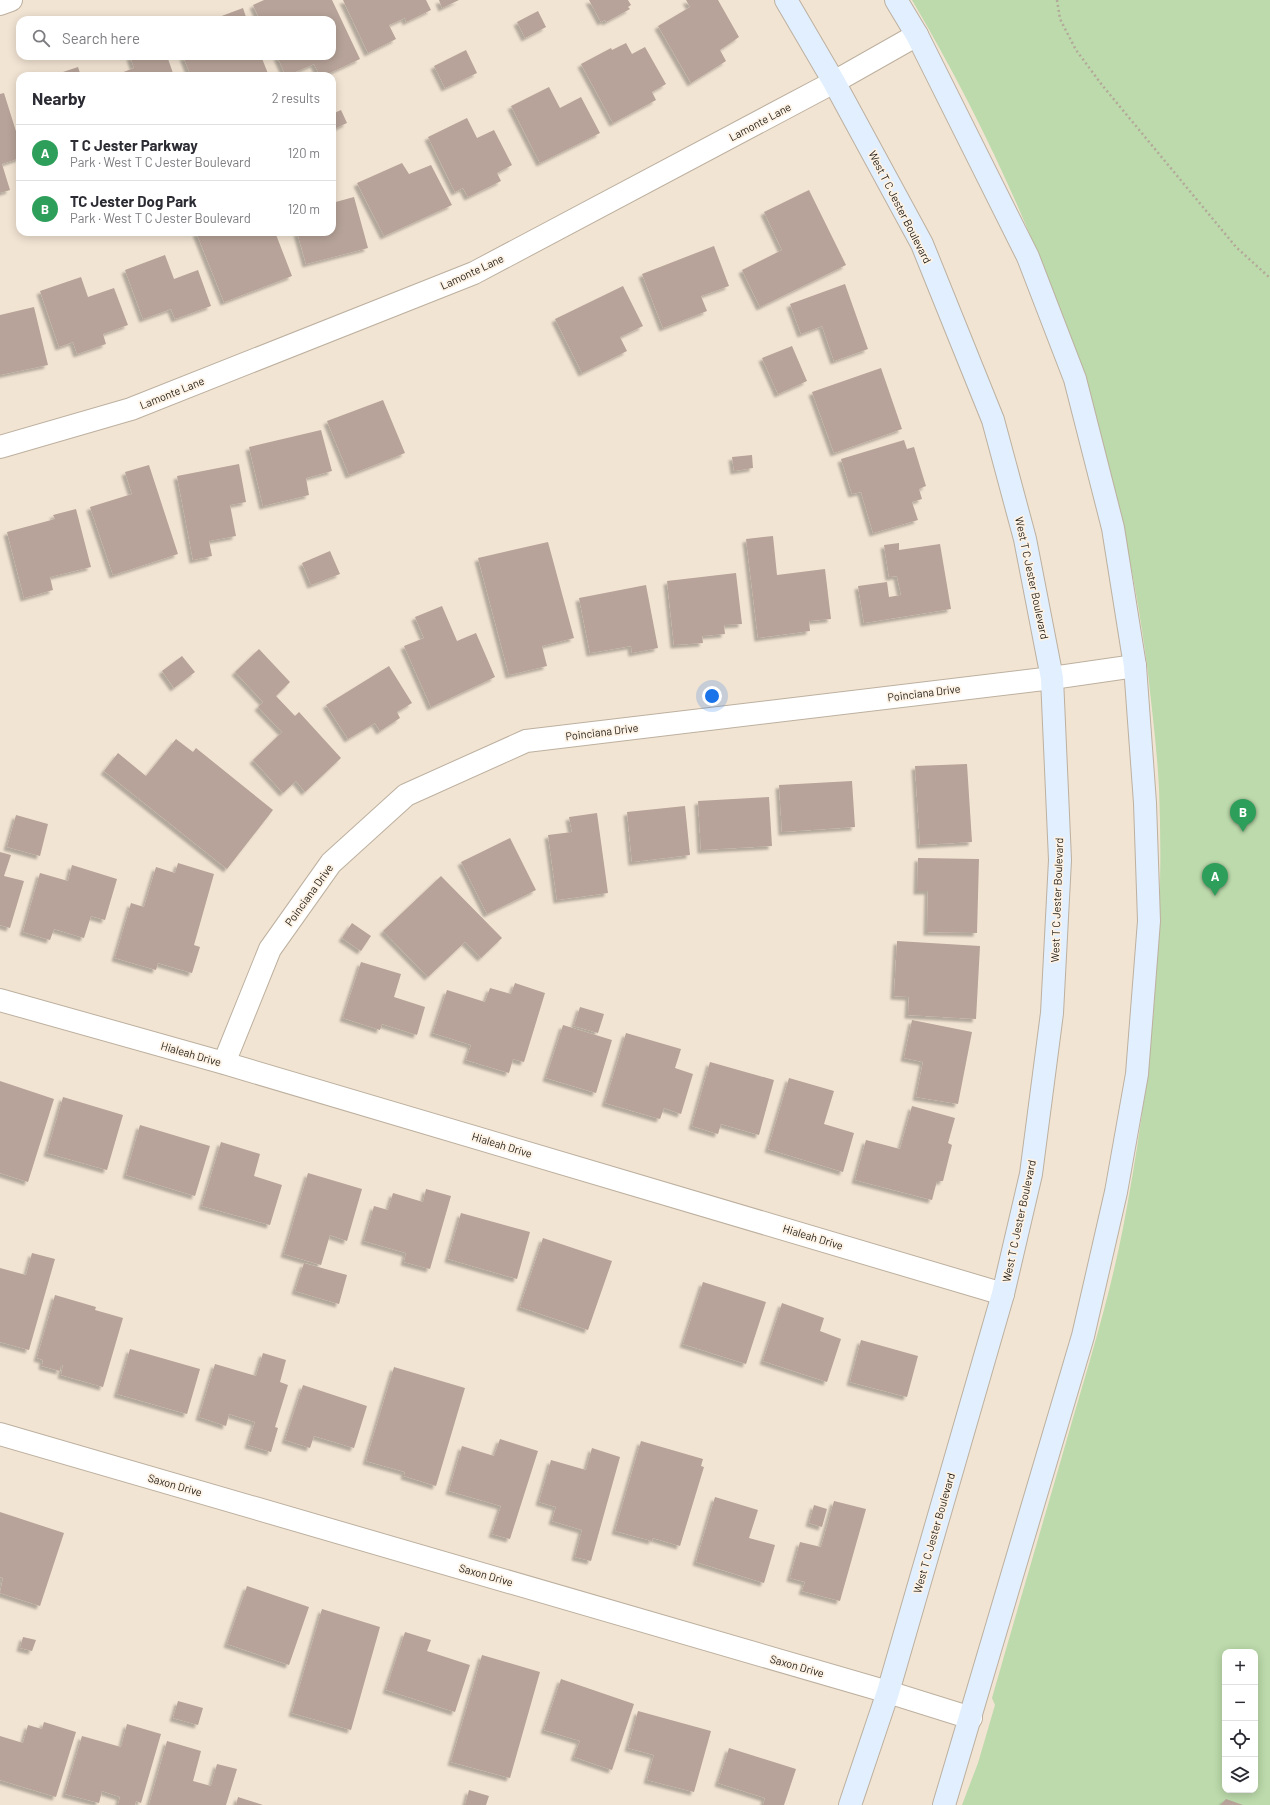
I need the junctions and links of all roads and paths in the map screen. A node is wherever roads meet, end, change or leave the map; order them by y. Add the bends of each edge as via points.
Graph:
1 (11, 0) edge
2 (786, 0) edge
3 (896, 0) edge
4 (1058, 0) edge
5 (0, 4) edge
6 (918, 35) junction
7 (834, 82) junction
8 (1270, 278) edge
9 (0, 447) edge
10 (1135, 666) junction
11 (1052, 678) junction
12 (0, 1000) edge
13 (224, 1063) junction
14 (1004, 1294) junction
15 (0, 1434) edge
16 (888, 1692) junction
17 (971, 1718) junction
18 (850, 1805) edge
19 (944, 1805) edge

1 - 5 street
2 - 7 main road, West T C Jester Boulevard
3 - 6 main road
4 - 8 path via 1060,19 1076,50 1098,79 1236,247
6 - 7 street, Lamonte Lane
6 - 10 main road via 1028,257 1075,379 1113,528
7 - 9 street, Lamonte Lane via 474,273 131,409
7 - 11 main road, West T C Jester Boulevard via 922,244 993,420 1025,539
10 - 11 street, Poinciana Drive
10 - 17 main road via 1145,803 1149,921 1137,1074 1116,1192 1082,1336
11 - 13 street, Poinciana Drive via 526,741 406,795 332,863 270,949
11 - 14 main road, West T C Jester Boulevard via 1060,860 1052,1012 1031,1174
12 - 13 street, Hialeah Drive
13 - 14 street, Hialeah Drive
14 - 16 main road, West T C Jester Boulevard
15 - 16 street, Saxon Drive
16 - 17 street, Saxon Drive
16 - 18 main road, West T C Jester Boulevard
17 - 19 main road

